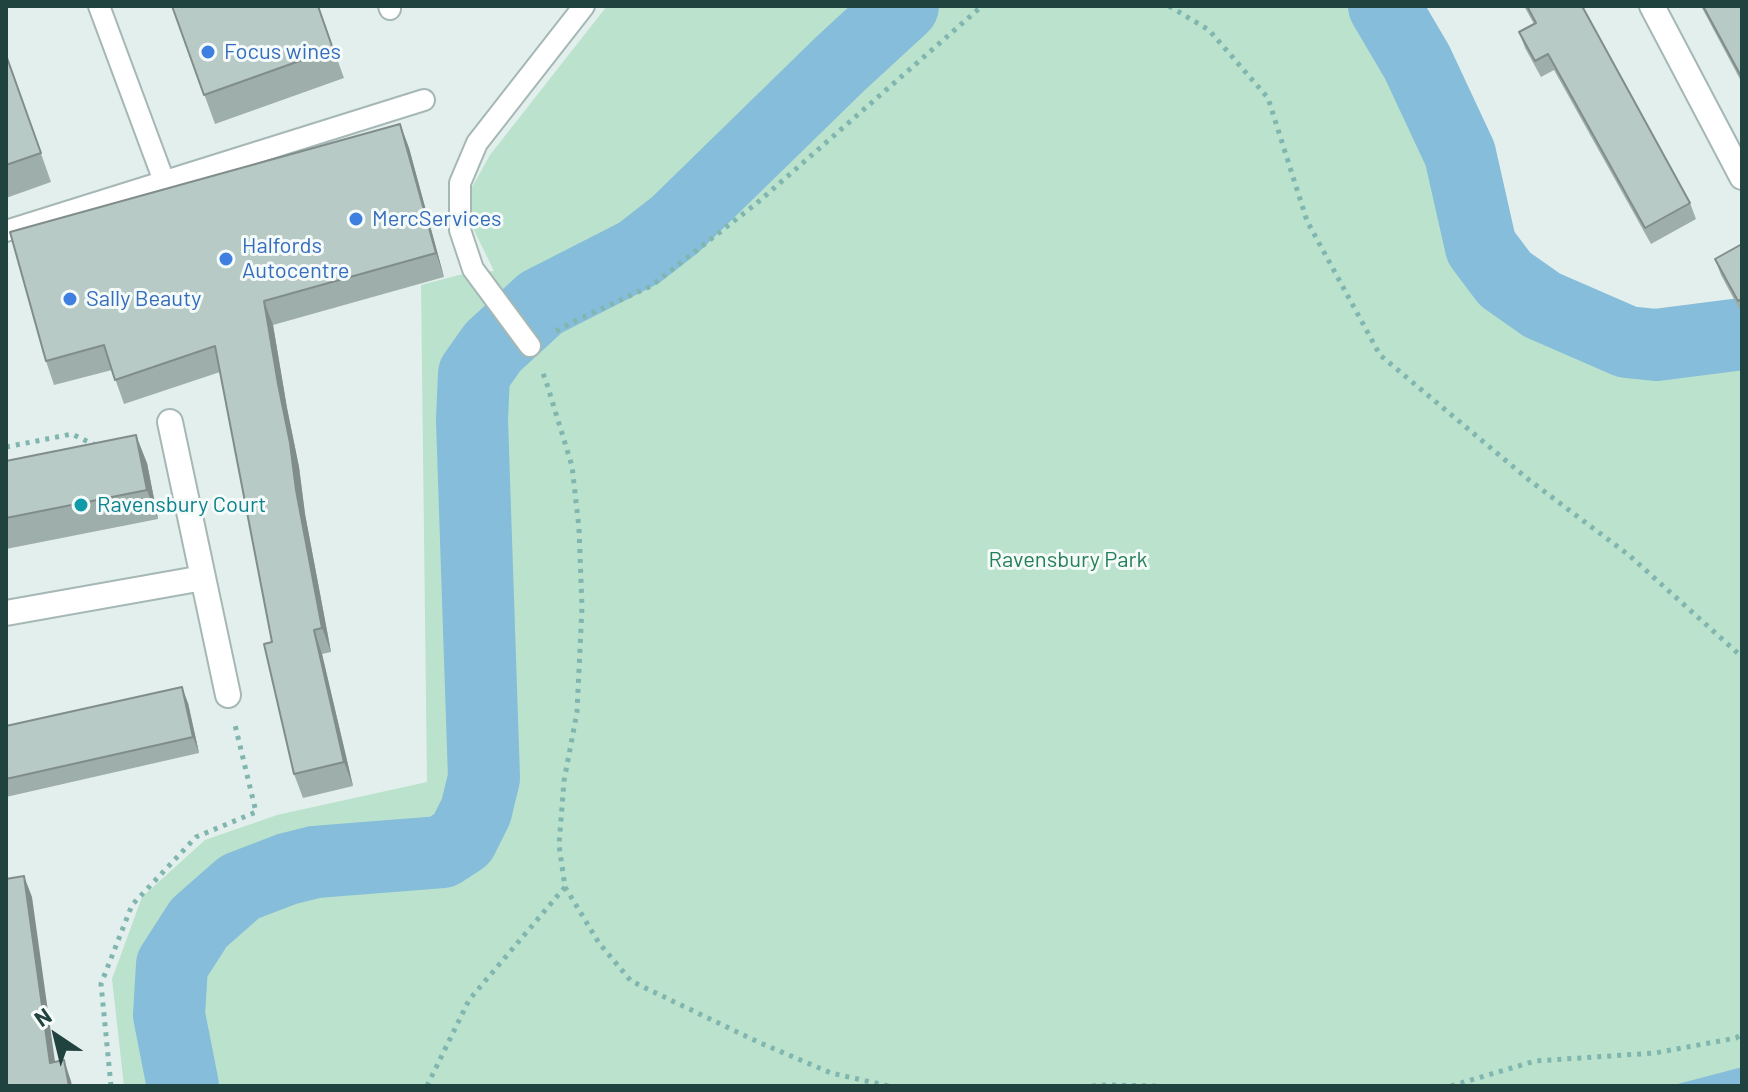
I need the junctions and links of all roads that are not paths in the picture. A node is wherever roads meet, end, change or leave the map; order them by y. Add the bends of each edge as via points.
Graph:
1 (99, 6) edge
2 (584, 6) edge
3 (1652, 6) edge
4 (424, 100) dead end
5 (1742, 177) edge
6 (164, 181) junction
7 (6, 231) edge
8 (530, 346) road end
9 (170, 422) dead end
10 (203, 578) junction
11 (6, 613) edge
12 (228, 695) road end

1 - 6 lane
2 - 8 lane via 477,143 460,183 460,230 473,269
3 - 5 street
4 - 6 lane
6 - 7 lane
9 - 10 street
10 - 11 street
10 - 12 street

